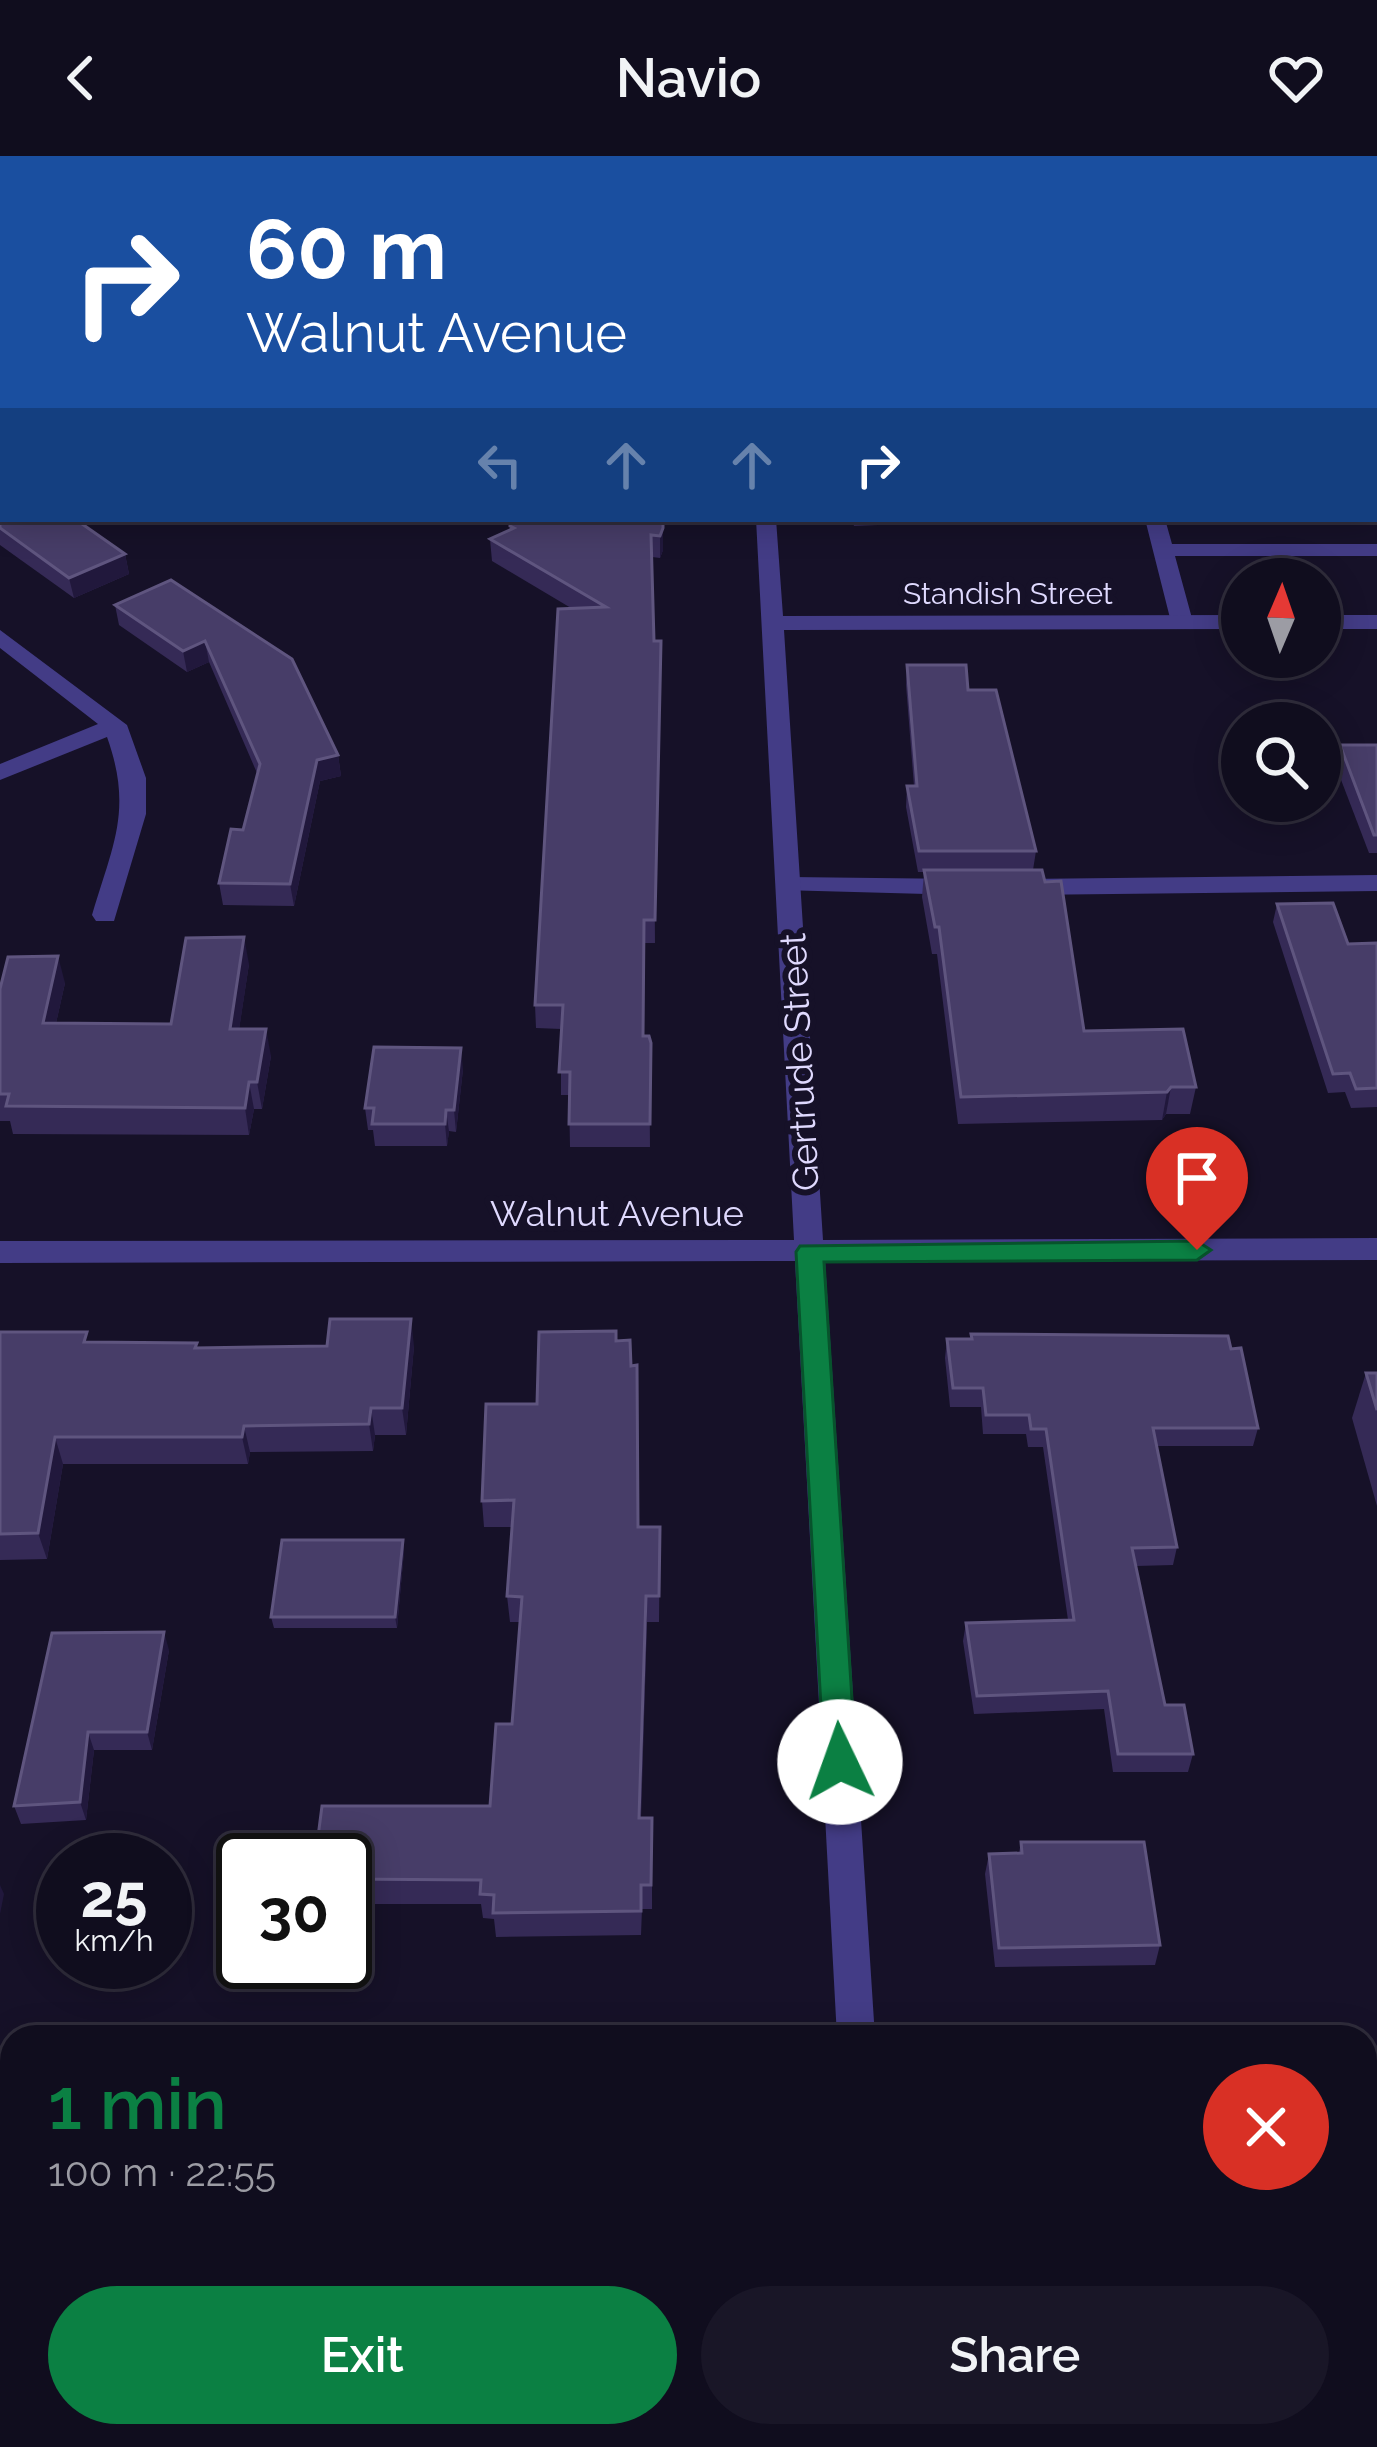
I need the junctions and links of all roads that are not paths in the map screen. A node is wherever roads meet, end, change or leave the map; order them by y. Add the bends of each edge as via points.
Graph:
1 (766, 522) edge
2 (1156, 522) edge
3 (1163, 550) junction
4 (1377, 550) edge
5 (1182, 622) junction
6 (1221, 622) edge
7 (1341, 622) edge
8 (1377, 622) edge
9 (775, 623) junction
10 (0, 638) edge
11 (115, 725) junction
12 (0, 773) edge
13 (1377, 884) edge
14 (790, 885) junction
15 (105, 916) dead end
16 (1377, 1249) edge
17 (0, 1252) edge
18 (810, 1252) junction
19 (855, 2025) edge

1 - 9 street, Gertrude Street
2 - 3 street
3 - 4 street
3 - 5 street
5 - 6 street, Standish Street
5 - 9 street, Standish Street
7 - 8 street
9 - 14 street, Gertrude Street
10 - 11 street
11 - 12 street
11 - 15 street via 134,778 134,814
13 - 14 street
14 - 18 street, Gertrude Street
16 - 18 street, Walnut Avenue
17 - 18 street, Walnut Avenue
18 - 19 street, Gertrude Street

